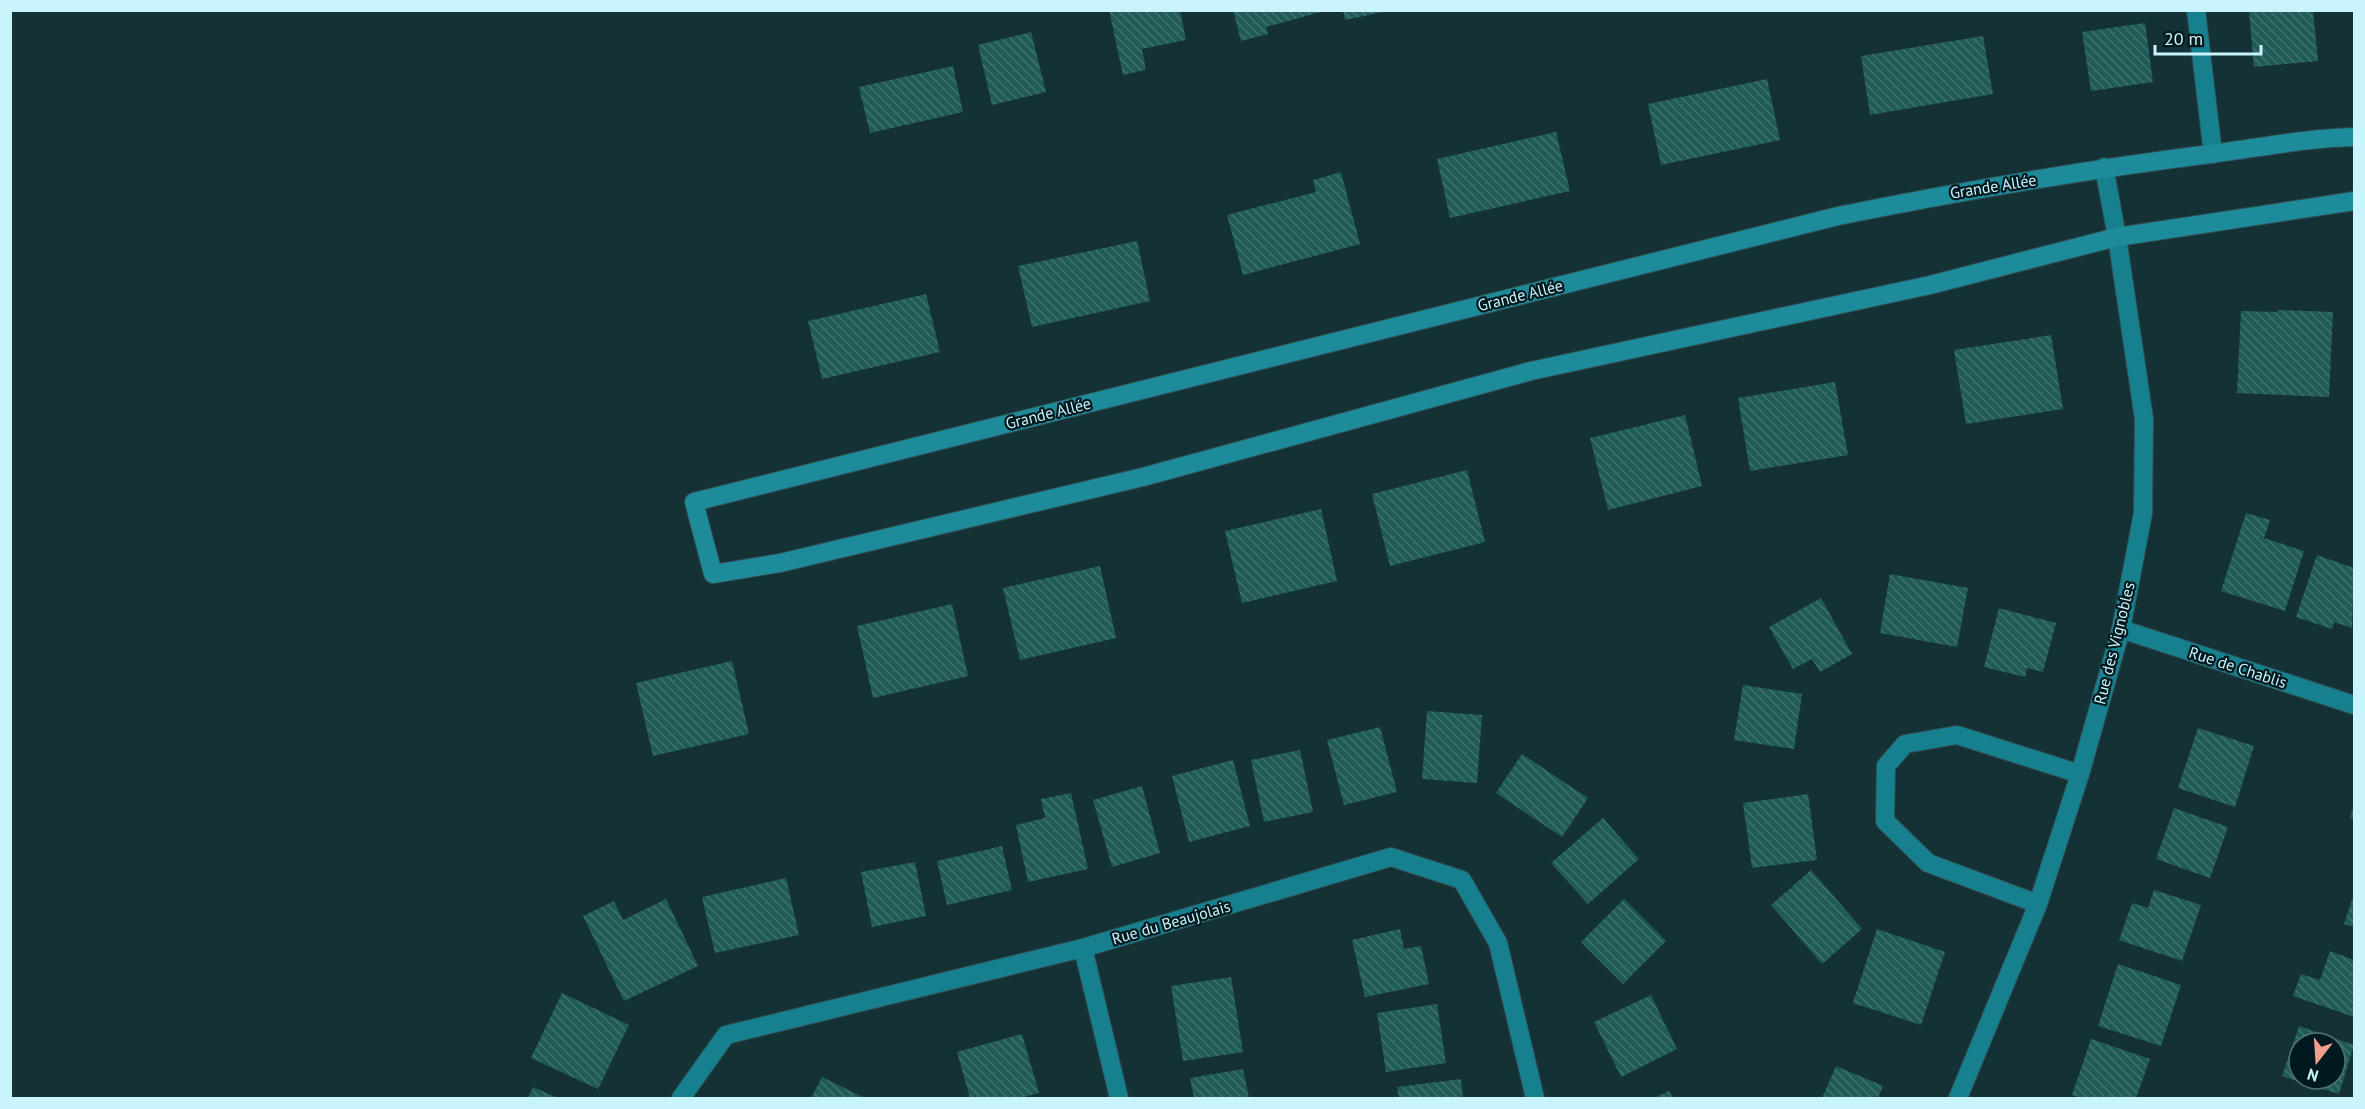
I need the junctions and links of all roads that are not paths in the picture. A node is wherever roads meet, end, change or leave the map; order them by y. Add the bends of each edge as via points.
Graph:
1 (2196, 10) edge
2 (2355, 137) edge
3 (2213, 154) junction
4 (2104, 167) junction
5 (2355, 201) edge
6 (2117, 237) junction
7 (2121, 629) junction
8 (2355, 705) edge
9 (2080, 774) junction
10 (2038, 904) junction
11 (1083, 948) junction
12 (681, 1098) edge
13 (1119, 1098) edge
14 (1535, 1098) edge
15 (1958, 1098) edge

1 - 3 street
2 - 3 street, Grande Allée via 2316,138
3 - 4 street, Grande Allée
4 - 6 street, Rue des Vignobles
4 - 6 street, Grande Allée via 1838,216 694,502 713,574 780,563 1143,477 1530,371 1919,287
5 - 6 street
6 - 7 street, Rue des Vignobles via 2144,419 2143,513
7 - 8 street, Rue de Chablis
7 - 9 street, Rue des Vignobles
9 - 10 street, Rue des Vignobles
9 - 10 street via 1957,735 1905,744 1886,766 1885,821 1928,863
10 - 15 street, Rue des Vignobles
11 - 12 street, Rue du Beaujolais via 726,1035
11 - 13 street
11 - 14 street, Rue du Beaujolais via 1391,857 1462,880 1498,943

